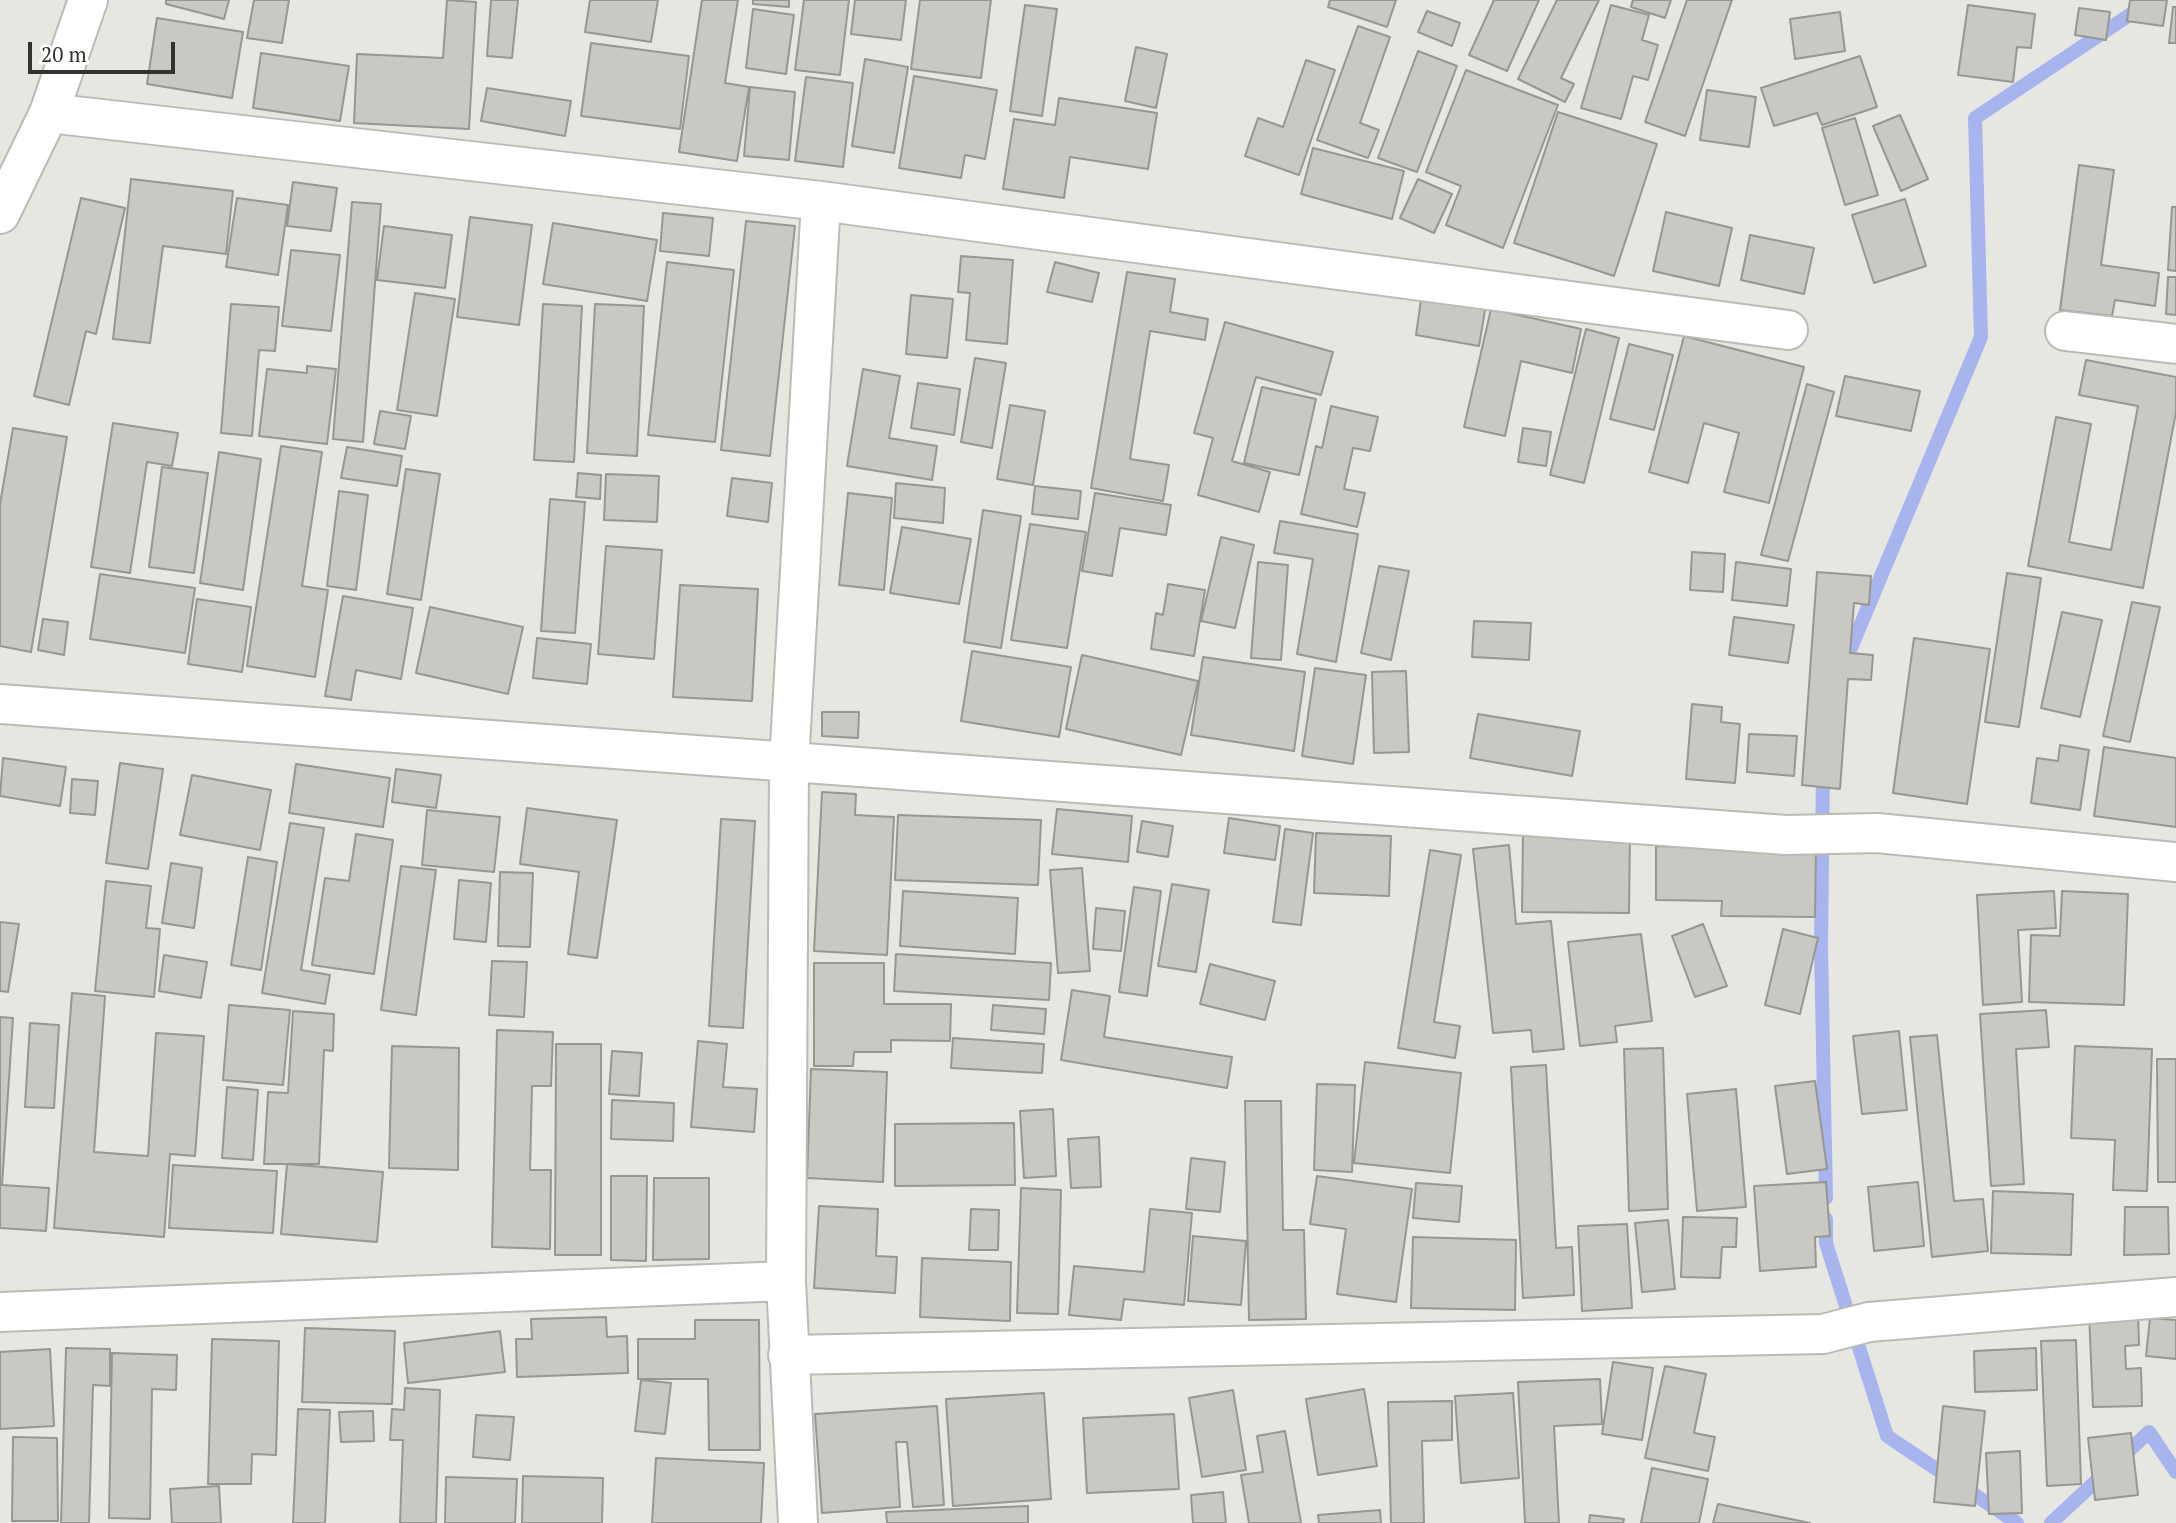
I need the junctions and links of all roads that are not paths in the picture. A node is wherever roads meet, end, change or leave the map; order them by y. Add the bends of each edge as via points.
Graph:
1 (88, 0) edge
2 (49, 113) junction
3 (821, 201) junction
4 (0, 214) edge
5 (1788, 330) dead end
6 (2065, 331) dead end
7 (2176, 344) edge
8 (0, 704) edge
9 (789, 763) junction
10 (2176, 862) edge
11 (786, 1281) junction
12 (2176, 1297) edge
13 (0, 1312) edge
14 (788, 1354) junction
15 (798, 1523) edge

1 - 2 street
2 - 3 street
2 - 4 street
3 - 5 street
3 - 9 street
6 - 7 street
8 - 9 street
9 - 10 street via 1786,835 1877,833
9 - 11 street
11 - 13 street
11 - 14 street
12 - 14 street via 1869,1322 1823,1334
14 - 15 street

